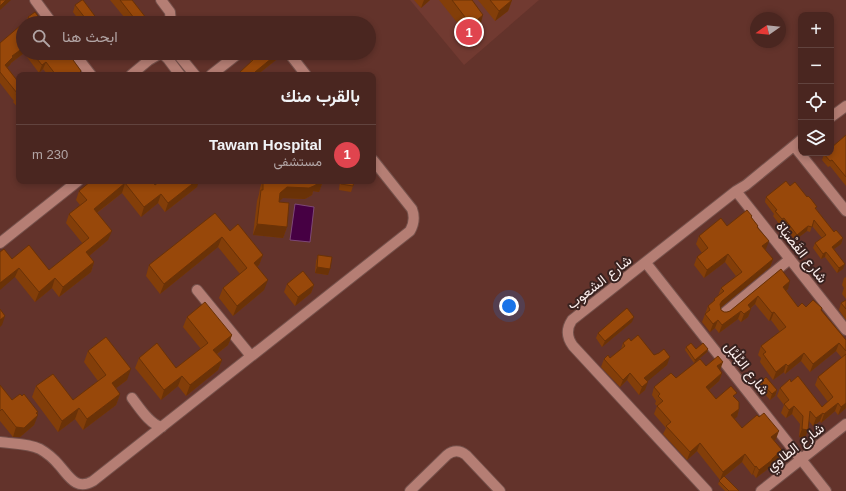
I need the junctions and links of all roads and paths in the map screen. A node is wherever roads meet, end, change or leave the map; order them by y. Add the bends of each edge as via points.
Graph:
1 (34, 0) edge
2 (162, 0) edge
3 (47, 16) edge
4 (170, 16) edge
5 (79, 60) edge
6 (148, 60) edge
7 (169, 60) edge
8 (183, 60) edge
9 (230, 60) edge
10 (294, 60) edge
11 (89, 72) edge
12 (134, 72) edge
13 (178, 72) edge
14 (193, 72) edge
15 (215, 72) edge
16 (304, 72) edge
17 (846, 106) edge
18 (834, 115) edge
19 (798, 143) edge
20 (807, 156) edge
21 (376, 164) edge
22 (74, 184) edge
23 (736, 191) junction
24 (846, 211) edge
25 (0, 243) edge
26 (790, 259) junction
27 (646, 263) junction
28 (197, 290) dead end
29 (723, 314) edge
30 (846, 330) edge
31 (251, 356) junction
32 (132, 398) dead end
33 (846, 424) edge
34 (162, 427) junction
35 (0, 442) edge
36 (801, 460) junction
37 (410, 491) edge
38 (500, 491) edge
39 (707, 491) edge
40 (761, 491) edge
41 (826, 491) edge

1 - 3 street
2 - 4 street
5 - 11 street
6 - 12 street
7 - 13 street
8 - 14 street
9 - 15 street
10 - 16 street
17 - 18 street
19 - 23 street, شارع الشعوب
20 - 24 street
21 - 31 street via 412,209 412,227
22 - 25 street
23 - 26 street, شارع القَصْبَاة
23 - 27 street, شارع الشعوب
26 - 29 street
26 - 30 street, شارع القَصْبَاة
27 - 36 street, شارع البُلْبُل
27 - 39 street, شارع الشعوب via 572,320 568,328 568,338
28 - 31 street
31 - 34 street
32 - 34 street via 149,418
33 - 36 street, شارع الطاوي
34 - 35 street via 86,485 73,482 53,459 39,449
36 - 40 street, شارع الطاوي
36 - 41 street, شارع البُلْبُل
37 - 38 street via 450,453 456,451 466,455

